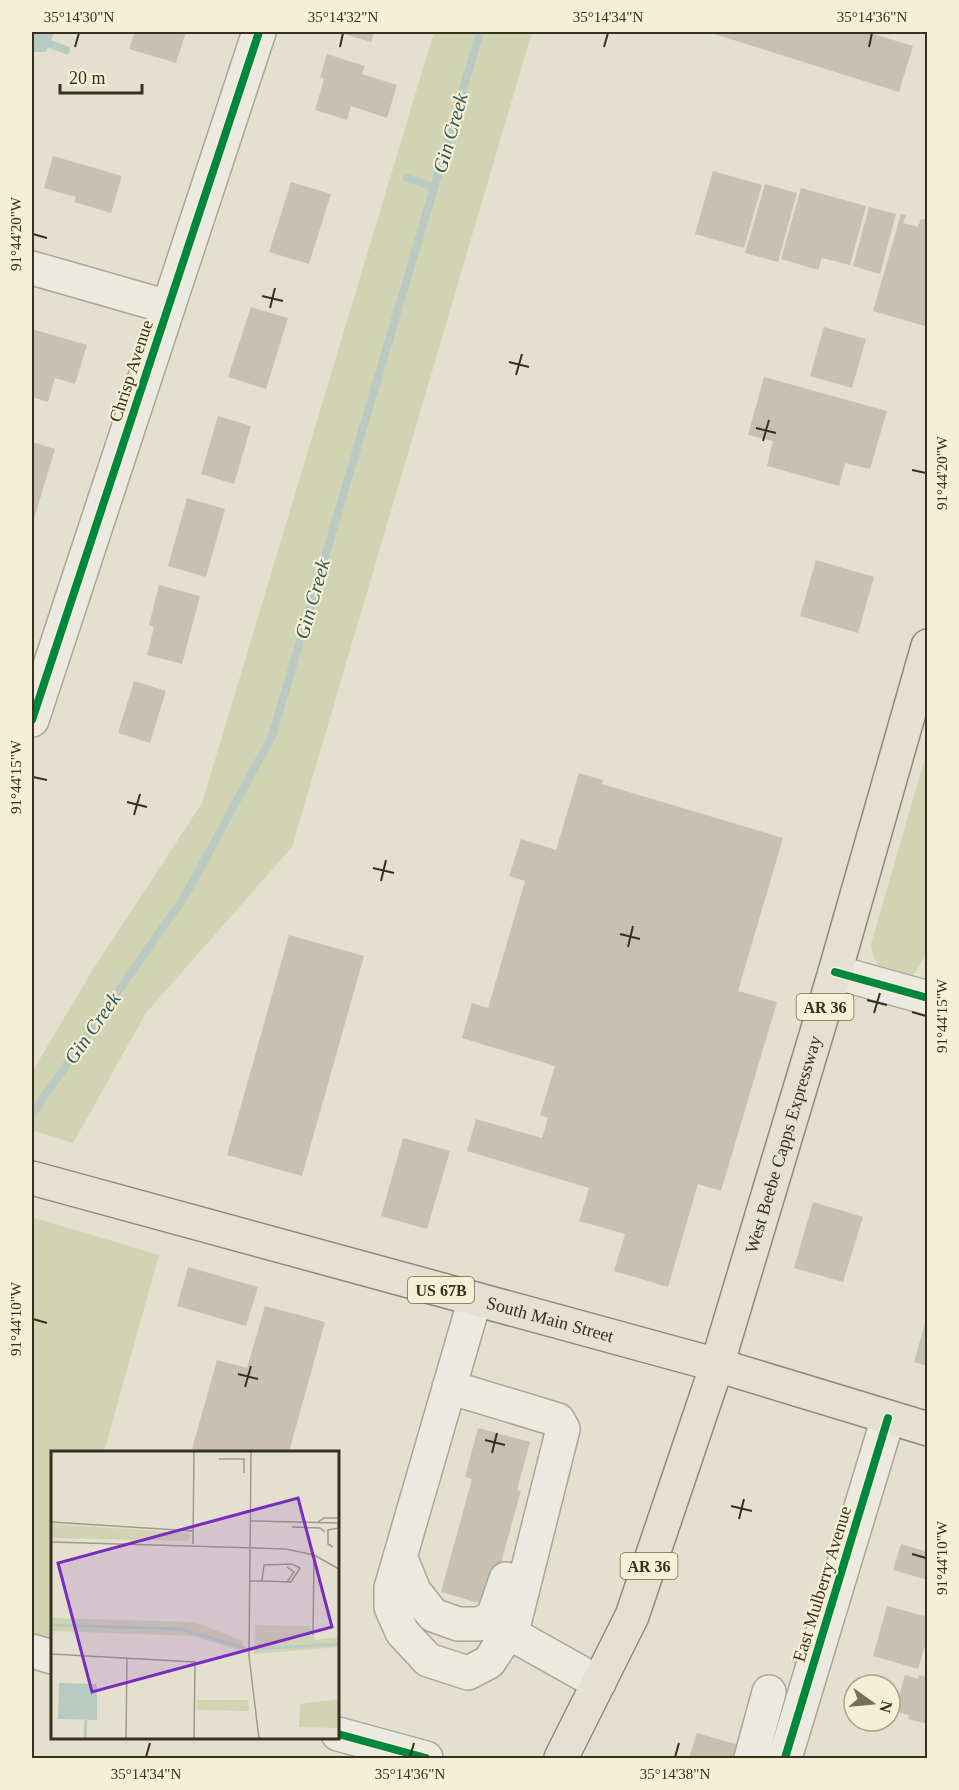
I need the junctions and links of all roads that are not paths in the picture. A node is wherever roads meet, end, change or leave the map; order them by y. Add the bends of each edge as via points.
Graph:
1 (259, 32) edge
2 (32, 268) edge
3 (168, 307) junction
4 (927, 646) edge
5 (32, 720) edge
6 (835, 972) junction
7 (927, 998) edge
8 (32, 1178) edge
9 (475, 1299) junction
10 (717, 1365) junction
11 (449, 1388) junction
12 (548, 1417) junction
13 (888, 1418) junction
14 (927, 1429) edge
15 (400, 1556) junction
16 (508, 1632) junction
17 (32, 1651) edge
18 (51, 1657) edge
19 (599, 1683) junction
20 (769, 1692) dead end
21 (339, 1734) edge
22 (426, 1758) edge
23 (561, 1758) edge
24 (751, 1758) edge
25 (785, 1758) edge

1 - 3 street, Chrisp Avenue
2 - 3 street
3 - 5 street, Chrisp Avenue
4 - 6 main road, West Beebe Capps Expressway / AR 36
6 - 7 street
6 - 10 main road, West Beebe Capps Expressway / AR 36
8 - 9 main road, South Main Street / US 67B
9 - 10 main road, South Main Street / US 67B
9 - 11 street
10 - 13 main road, South Main Street / US 67B
10 - 19 main road, AR 36 via 632,1616
11 - 12 street
11 - 15 street
12 - 15 street via 493,1617 479,1624 458,1624 434,1615 414,1591
12 - 16 street via 558,1420 563,1429 561,1442 514,1624
13 - 14 main road, South Main Street / US 67B
13 - 25 street, East Mulberry Avenue
15 - 16 street via 391,1588 391,1606 402,1632 428,1660 468,1673 489,1662
16 - 19 street
17 - 18 street
19 - 23 main road, AR 36
20 - 24 street
21 - 22 street

